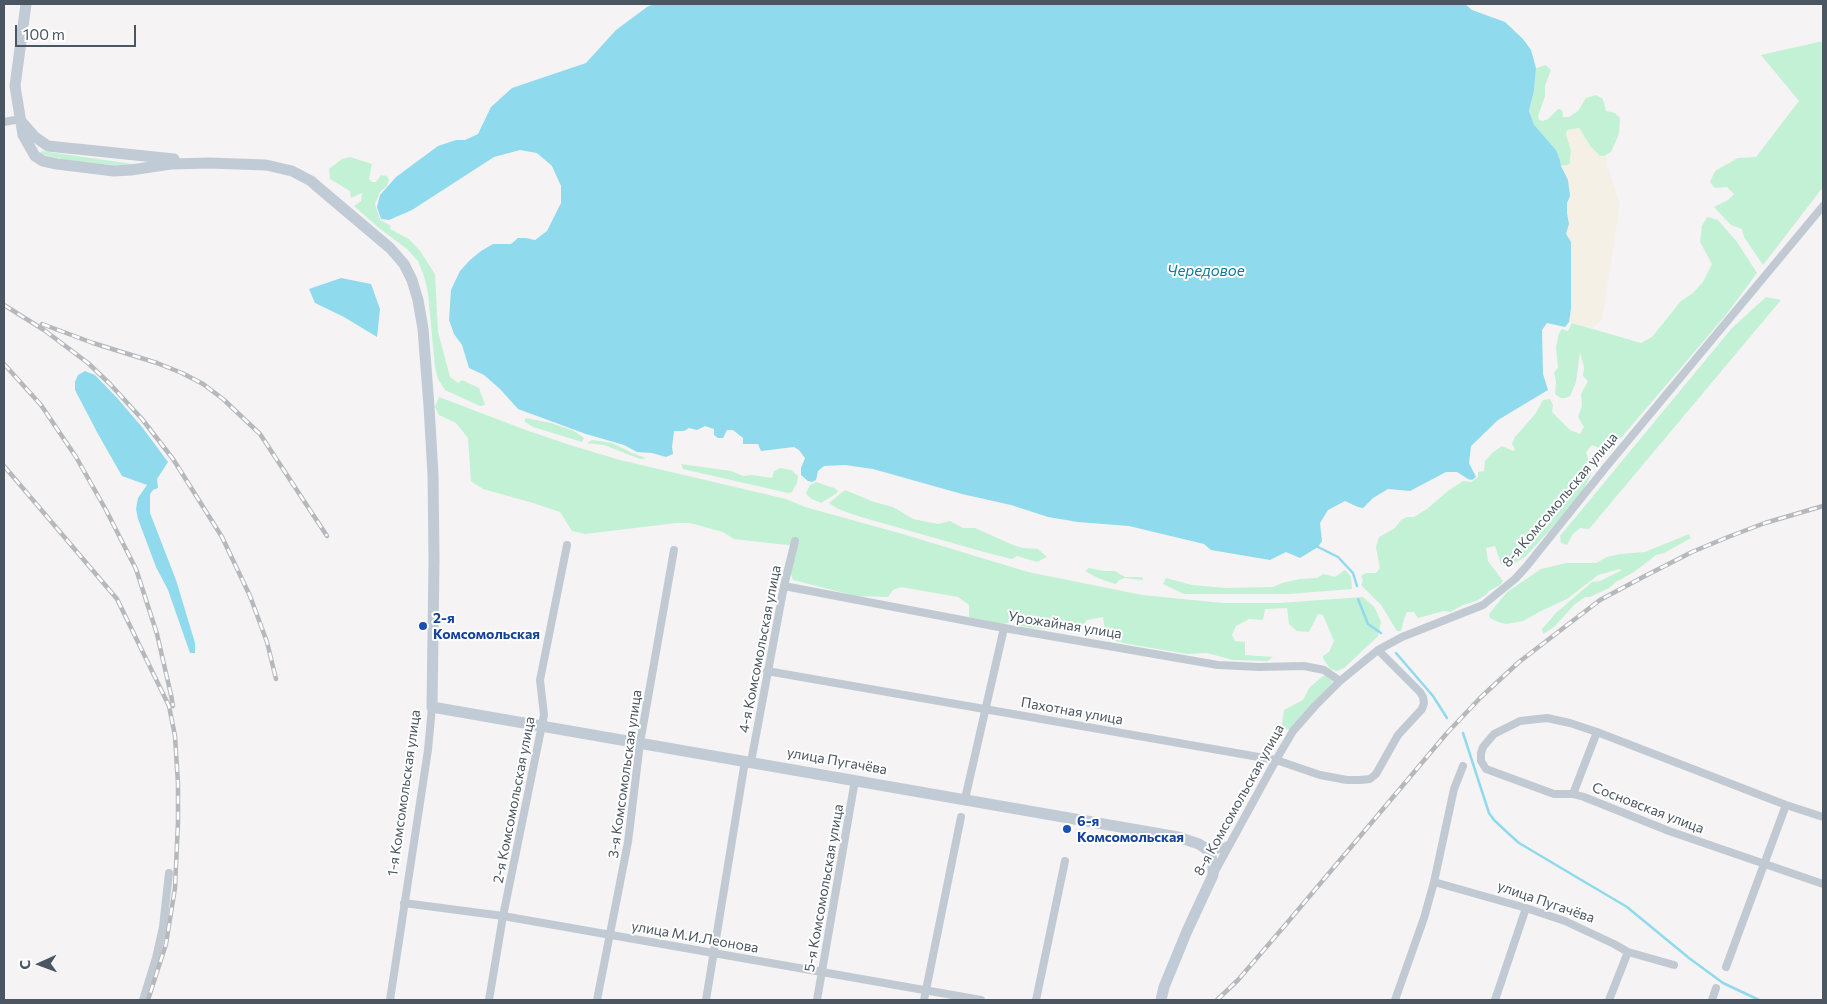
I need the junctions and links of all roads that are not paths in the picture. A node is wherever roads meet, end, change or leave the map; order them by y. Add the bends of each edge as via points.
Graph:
1 (26, 4) edge
2 (20, 119) junction
3 (4, 122) edge
4 (210, 163) junction
5 (1823, 206) edge
6 (795, 541) dead end
7 (567, 546) dead end
8 (674, 550) dead end
9 (784, 586) junction
10 (1004, 628) junction
11 (1378, 650) junction
12 (767, 670) junction
13 (1340, 681) junction
14 (432, 707) junction
15 (986, 709) junction
16 (542, 726) junction
17 (1597, 732) junction
18 (640, 743) junction
19 (1276, 760) junction
20 (748, 761) junction
21 (1463, 766) dead end
22 (856, 780) junction
23 (1573, 794) junction
24 (965, 799) junction
25 (1786, 805) junction
26 (961, 817) dead end
27 (1823, 817) edge
28 (1230, 844) junction
29 (1209, 851) junction
30 (1064, 861) dead end
31 (1765, 864) junction
32 (169, 873) dead end
33 (1213, 875) junction
34 (1434, 882) junction
35 (1823, 884) edge
36 (404, 903) junction
37 (1526, 908) junction
38 (503, 916) junction
39 (610, 935) junction
40 (1628, 952) junction
41 (714, 953) junction
42 (1674, 965) dead end
43 (1726, 966) dead end
44 (822, 972) junction
45 (1716, 988) dead end
46 (926, 991) junction
47 (142, 1000) edge
48 (390, 1000) edge
49 (489, 1000) edge
50 (597, 1000) edge
51 (706, 1000) edge
52 (817, 1000) edge
53 (924, 1000) edge
54 (981, 1000) edge
55 (1036, 1000) edge
56 (1161, 1000) edge
57 (1395, 1000) edge
58 (1495, 1000) edge
59 (1609, 1000) edge
60 (1712, 1000) edge

1 - 2 main road via 15,86
2 - 3 street
2 - 4 main road via 35,137 48,146
2 - 4 main road via 30,148 43,160 114,171
4 - 14 main road, 1-я Комсомольская улица via 266,165 292,171 311,181 390,248 412,280 422,330 433,475
5 - 11 street, 8-я Комсомольская улица via 1514,579 1483,605
6 - 9 street, 4-я Комсомольская улица
7 - 16 street, 2-я Комсомольская улица via 540,680 544,706
8 - 18 street, 3-я Комсомольская улица
9 - 10 street, Урожайная улица
9 - 12 street, 4-я Комсомольская улица
10 - 13 street, Урожайная улица via 1218,665 1304,666 1324,670
10 - 15 street
11 - 13 street, 8-я Комсомольская улица
11 - 19 street, Пахотная улица via 1420,692 1424,703 1398,735 1370,779 1347,780 1320,775
12 - 15 street, Пахотная улица
12 - 20 street, 4-я Комсомольская улица
13 - 19 street, 8-я Комсомольская улица via 1293,731
14 - 16 main road, улица Пугачёва
14 - 36 street, 1-я Комсомольская улица
15 - 19 street, Пахотная улица
15 - 24 street
16 - 18 main road, улица Пугачёва
16 - 38 street, 2-я Комсомольская улица
17 - 23 street
17 - 23 street, Сосновская улица via 1547,718 1520,721 1494,734 1480,753 1486,769 1554,794
17 - 25 street
18 - 20 main road, улица Пугачёва
18 - 39 street, 3-я Комсомольская улица via 628,842
19 - 28 street, 8-я Комсомольская улица
20 - 22 main road, улица Пугачёва
20 - 41 street, 4-я Комсомольская улица
21 - 34 street via 1454,789
22 - 24 main road, улица Пугачёва
22 - 44 street, 5-я Комсомольская улица
23 - 31 street, Сосновская улица
24 - 29 main road, улица Пугачёва via 1178,837
25 - 27 street
25 - 31 street
26 - 46 street
28 - 29 street
28 - 33 street, 8-я Комсомольская улица
29 - 33 main road
30 - 55 street
31 - 35 street, Сосновская улица
31 - 43 street
32 - 47 street via 163,927
33 - 56 main road, 8-я Комсомольская улица
34 - 37 street, улица Пугачёва
34 - 57 street
36 - 38 street, улица М.И.Леонова
36 - 48 street, 1-я Комсомольская улица
37 - 40 street, улица Пугачёва via 1565,921
37 - 58 street
38 - 39 street, улица М.И.Леонова
38 - 49 street, 2-я Комсомольская улица
39 - 41 street, улица М.И.Леонова
39 - 50 street, 3-я Комсомольская улица
40 - 42 street, улица Пугачёва
40 - 59 street
41 - 44 street, улица М.И.Леонова
41 - 51 street, 4-я Комсомольская улица
44 - 46 street, улица М.И.Леонова
44 - 52 street, 5-я Комсомольская улица
45 - 60 street
46 - 53 street
46 - 54 street, улица М.И.Леонова

